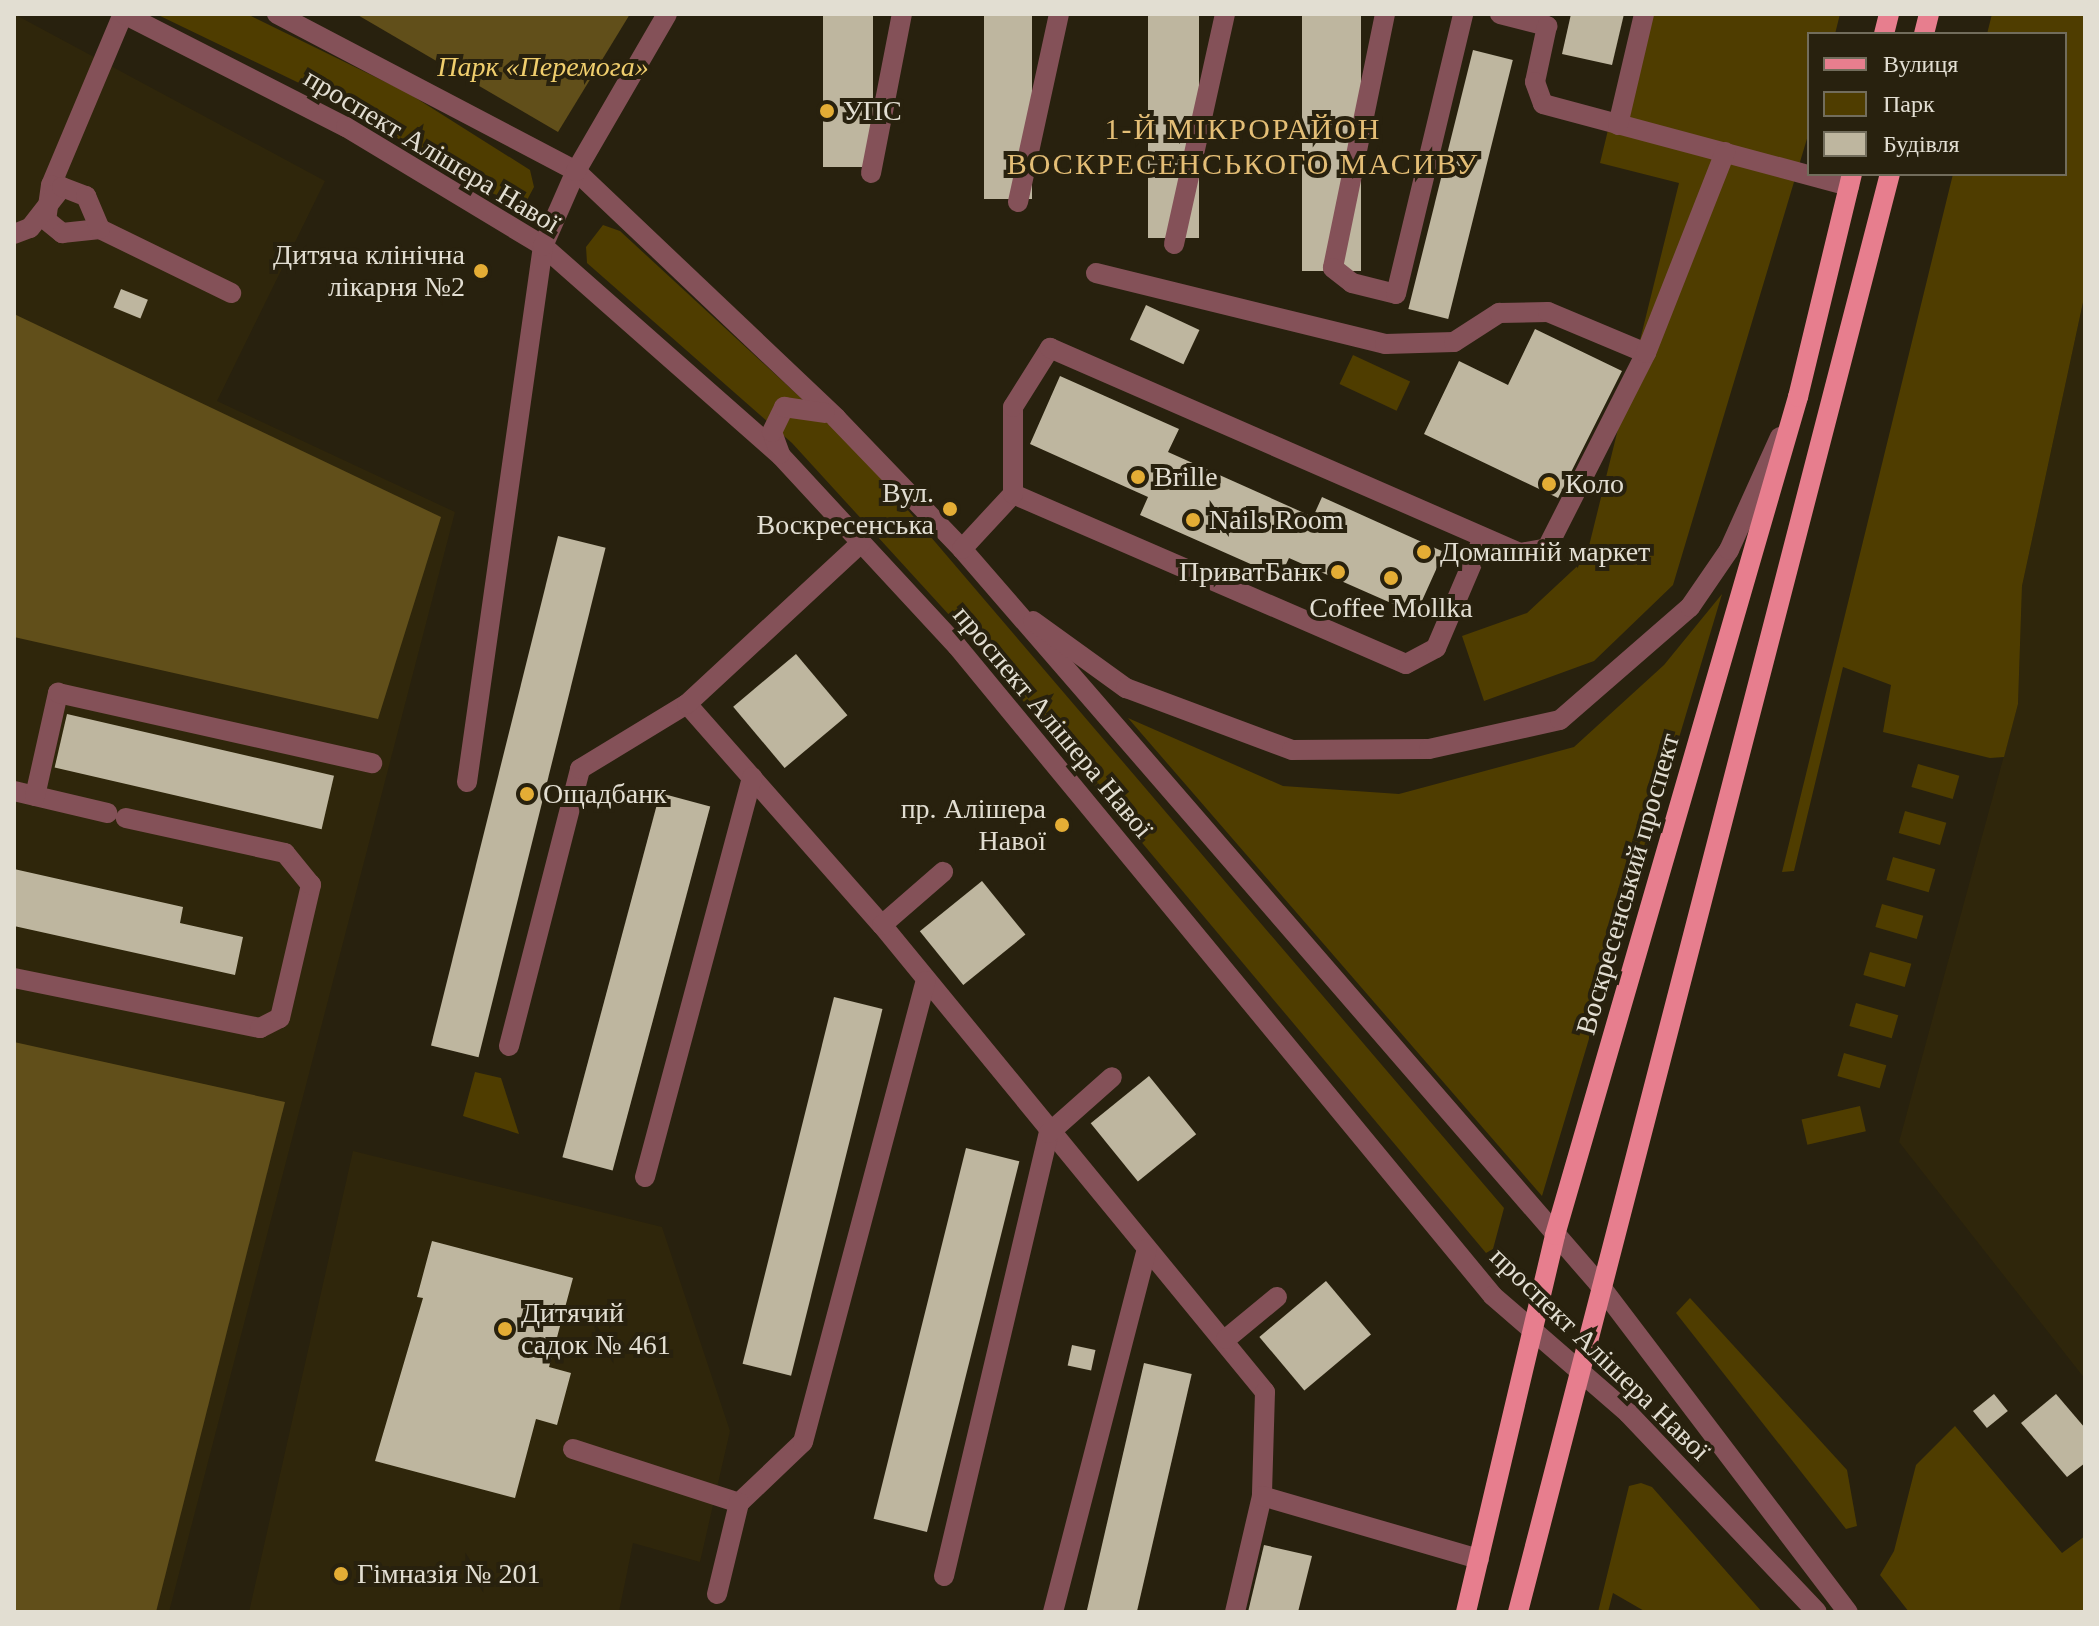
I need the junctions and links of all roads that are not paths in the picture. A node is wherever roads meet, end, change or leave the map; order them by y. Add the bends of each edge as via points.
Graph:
1 (124, 14) edge
2 (277, 14) edge
3 (667, 14) edge
4 (902, 14) edge
5 (1059, 14) edge
6 (1225, 14) edge
7 (1385, 14) edge
8 (1463, 14) edge
9 (1500, 14) edge
10 (1644, 14) edge
11 (1548, 20) edge
12 (1618, 125) junction
13 (1725, 152) junction
14 (1807, 170) edge
15 (576, 171) junction
16 (871, 173) dead end
17 (1889, 176) edge
18 (1851, 180) edge
19 (55, 186) junction
20 (1018, 202) dead end
21 (91, 208) junction
22 (100, 229) junction
23 (27, 230) edge
24 (76, 232) junction
25 (1174, 244) dead end
26 (543, 246) junction
27 (1096, 273) dead end
28 (231, 293) dead end
29 (1646, 353) junction
30 (1798, 397) junction
31 (836, 418) junction
32 (781, 456) junction
33 (1013, 494) junction
34 (1483, 538) junction
35 (861, 543) junction
36 (962, 549) junction
37 (1008, 603) junction
38 (687, 704) junction
39 (372, 763) dead end
40 (752, 777) junction
41 (467, 782) dead end
42 (14, 791) edge
43 (35, 796) junction
44 (943, 872) dead end
45 (882, 925) junction
46 (14, 978) edge
47 (926, 981) junction
48 (509, 1046) dead end
49 (1112, 1077) dead end
50 (1049, 1133) junction
51 (645, 1177) dead end
52 (1555, 1235) junction
53 (1147, 1249) junction
54 (1598, 1283) junction
55 (1277, 1297) dead end
56 (1533, 1336) junction
57 (1226, 1339) junction
58 (1577, 1371) junction
59 (573, 1449) dead end
60 (1262, 1496) junction
61 (739, 1503) junction
62 (1479, 1559) junction
63 (944, 1576) dead end
64 (717, 1594) dead end
65 (1053, 1612) edge
66 (1235, 1612) edge
67 (1466, 1612) edge
68 (1518, 1612) edge
69 (1817, 1612) edge
70 (1848, 1612) edge

1 - 19 street
1 - 26 street, проспект Алішера Навої via 346,127
2 - 15 street, проспект Алішера Навої
3 - 15 street
4 - 16 street
5 - 20 street
6 - 25 street
7 - 8 street via 1333,268 1352,283 1396,294
9 - 11 street
10 - 12 street
11 - 12 street via 1536,95 1554,109
12 - 13 street
13 - 14 street
13 - 29 street
15 - 26 street
15 - 31 street, проспект Алішера Навої
17 - 54 main road
18 - 30 main road, Воскресенський проспект
19 - 21 street via 81,191
19 - 23 street
21 - 22 street
21 - 24 street
22 - 24 street
22 - 28 street
23 - 24 street
26 - 32 street, проспект Алішера Навої
26 - 41 street
27 - 29 street via 1385,344 1454,342 1499,313 1548,312
29 - 34 street via 1547,548 1520,553
30 - 37 street via 1729,550 1690,607 1560,720 1429,749 1292,750 1126,688
30 - 52 main road, Воскресенський проспект
31 - 32 street via 809,405 784,407 772,432
31 - 36 street, проспект Алішера Навої
32 - 35 street, проспект Алішера Навої
33 - 34 street via 1406,664 1436,648
33 - 34 street via 1013,407 1038,357 1056,348
33 - 36 street
35 - 38 street
35 - 56 street, проспект Алішера Навої via 957,646
36 - 37 street, проспект Алішера Навої
37 - 52 street, проспект Алішера Навої
38 - 40 street
38 - 48 street via 580,769
39 - 43 street via 58,693
40 - 45 street
40 - 51 street
42 - 43 street
43 - 46 street via 285,853 311,885 280,1018 260,1028
44 - 45 street
45 - 47 street
47 - 50 street
47 - 61 street via 803,1442
49 - 50 street
50 - 53 street
50 - 63 street
52 - 54 street, проспект Алішера Навої
52 - 56 main road, Воскресенський проспект
53 - 57 street
53 - 65 street
54 - 58 main road
54 - 70 street, проспект Алішера Навої
55 - 57 street
56 - 58 street, проспект Алішера Навої
56 - 62 main road, Воскресенський проспект
57 - 60 street via 1265,1392
58 - 68 main road
58 - 69 street, проспект Алішера Навої via 1628,1413
59 - 61 street
60 - 62 street
60 - 66 street
61 - 64 street
62 - 67 main road, Воскресенський проспект

